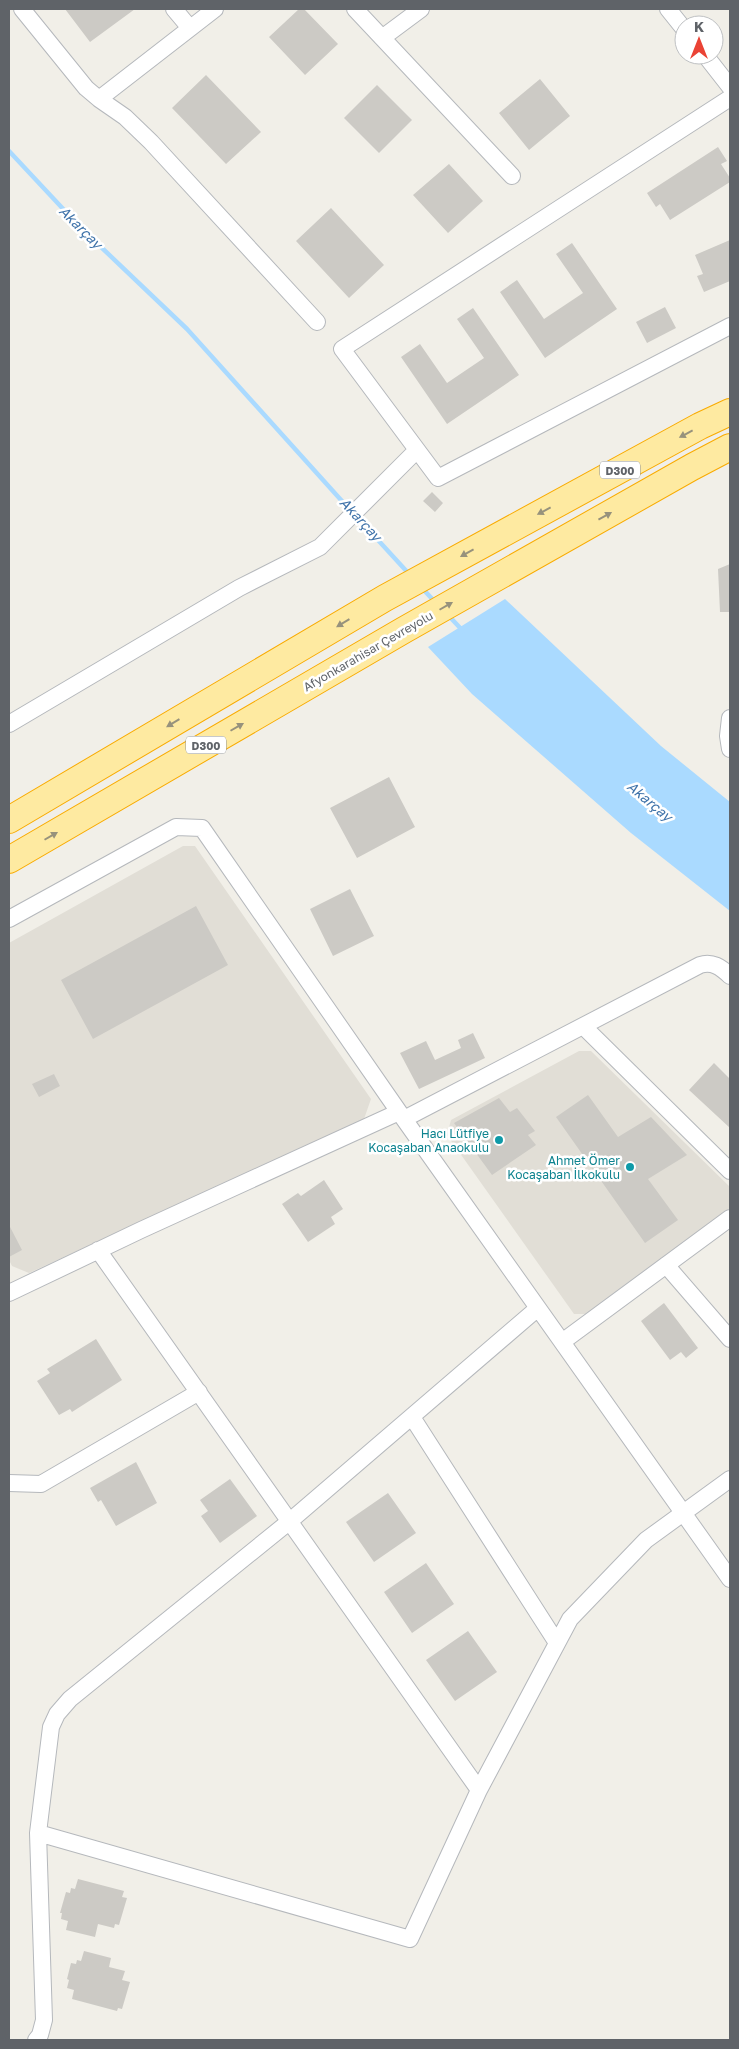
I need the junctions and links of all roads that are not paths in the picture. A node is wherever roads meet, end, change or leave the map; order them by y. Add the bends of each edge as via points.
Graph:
1 (22, 9) edge
2 (174, 9) edge
3 (215, 9) edge
4 (355, 9) edge
5 (421, 9) edge
6 (190, 28) junction
7 (382, 38) junction
8 (713, 65) edge
9 (730, 87) edge
10 (730, 98) edge
11 (99, 99) junction
12 (512, 176) dead end
13 (317, 322) dead end
14 (730, 326) edge
15 (730, 412) edge
16 (730, 447) edge
17 (417, 450) junction
18 (730, 718) edge
19 (9, 724) edge
20 (730, 749) edge
21 (9, 820) edge
22 (9, 860) edge
23 (9, 919) edge
24 (730, 976) edge
25 (583, 1026) junction
26 (401, 1115) junction
27 (730, 1171) edge
28 (730, 1218) edge
29 (98, 1250) junction
30 (666, 1266) junction
31 (10, 1288) edge
32 (538, 1308) junction
33 (730, 1339) edge
34 (562, 1342) junction
35 (199, 1392) junction
36 (412, 1417) junction
37 (730, 1479) edge
38 (9, 1482) edge
39 (683, 1512) junction
40 (290, 1521) junction
41 (730, 1579) edge
42 (558, 1643) junction
43 (479, 1790) junction
44 (38, 1833) junction
45 (36, 2040) edge

1 - 11 street via 86,88
2 - 6 street
3 - 6 street
4 - 7 street
5 - 7 street
6 - 11 street
7 - 12 street
8 - 9 street
10 - 17 street via 342,349
11 - 13 street via 125,117 151,142
14 - 17 street via 438,478
15 -> 21 highway, D300 via 385,598
22 -> 16 highway, Afyonkarahisar Çevreyolu / D300 via 404,630
17 - 19 street via 320,548 239,588
18 - 20 street
23 - 26 street via 176,827 202,828
24 - 25 street via 707,963
25 - 26 street
25 - 27 street
26 - 29 street
26 - 32 street
28 - 30 street
29 - 31 street
29 - 35 street
30 - 33 street
30 - 34 street
32 - 34 street
32 - 36 street
34 - 39 street
35 - 38 street via 40,1484
35 - 40 street
36 - 40 street
36 - 42 street
37 - 39 street
39 - 41 street
39 - 42 street via 646,1540 570,1619
40 - 43 street
40 - 44 street via 70,1699 57,1714 51,1727
42 - 43 street
43 - 44 street via 410,1939
44 - 45 street via 44,2020

